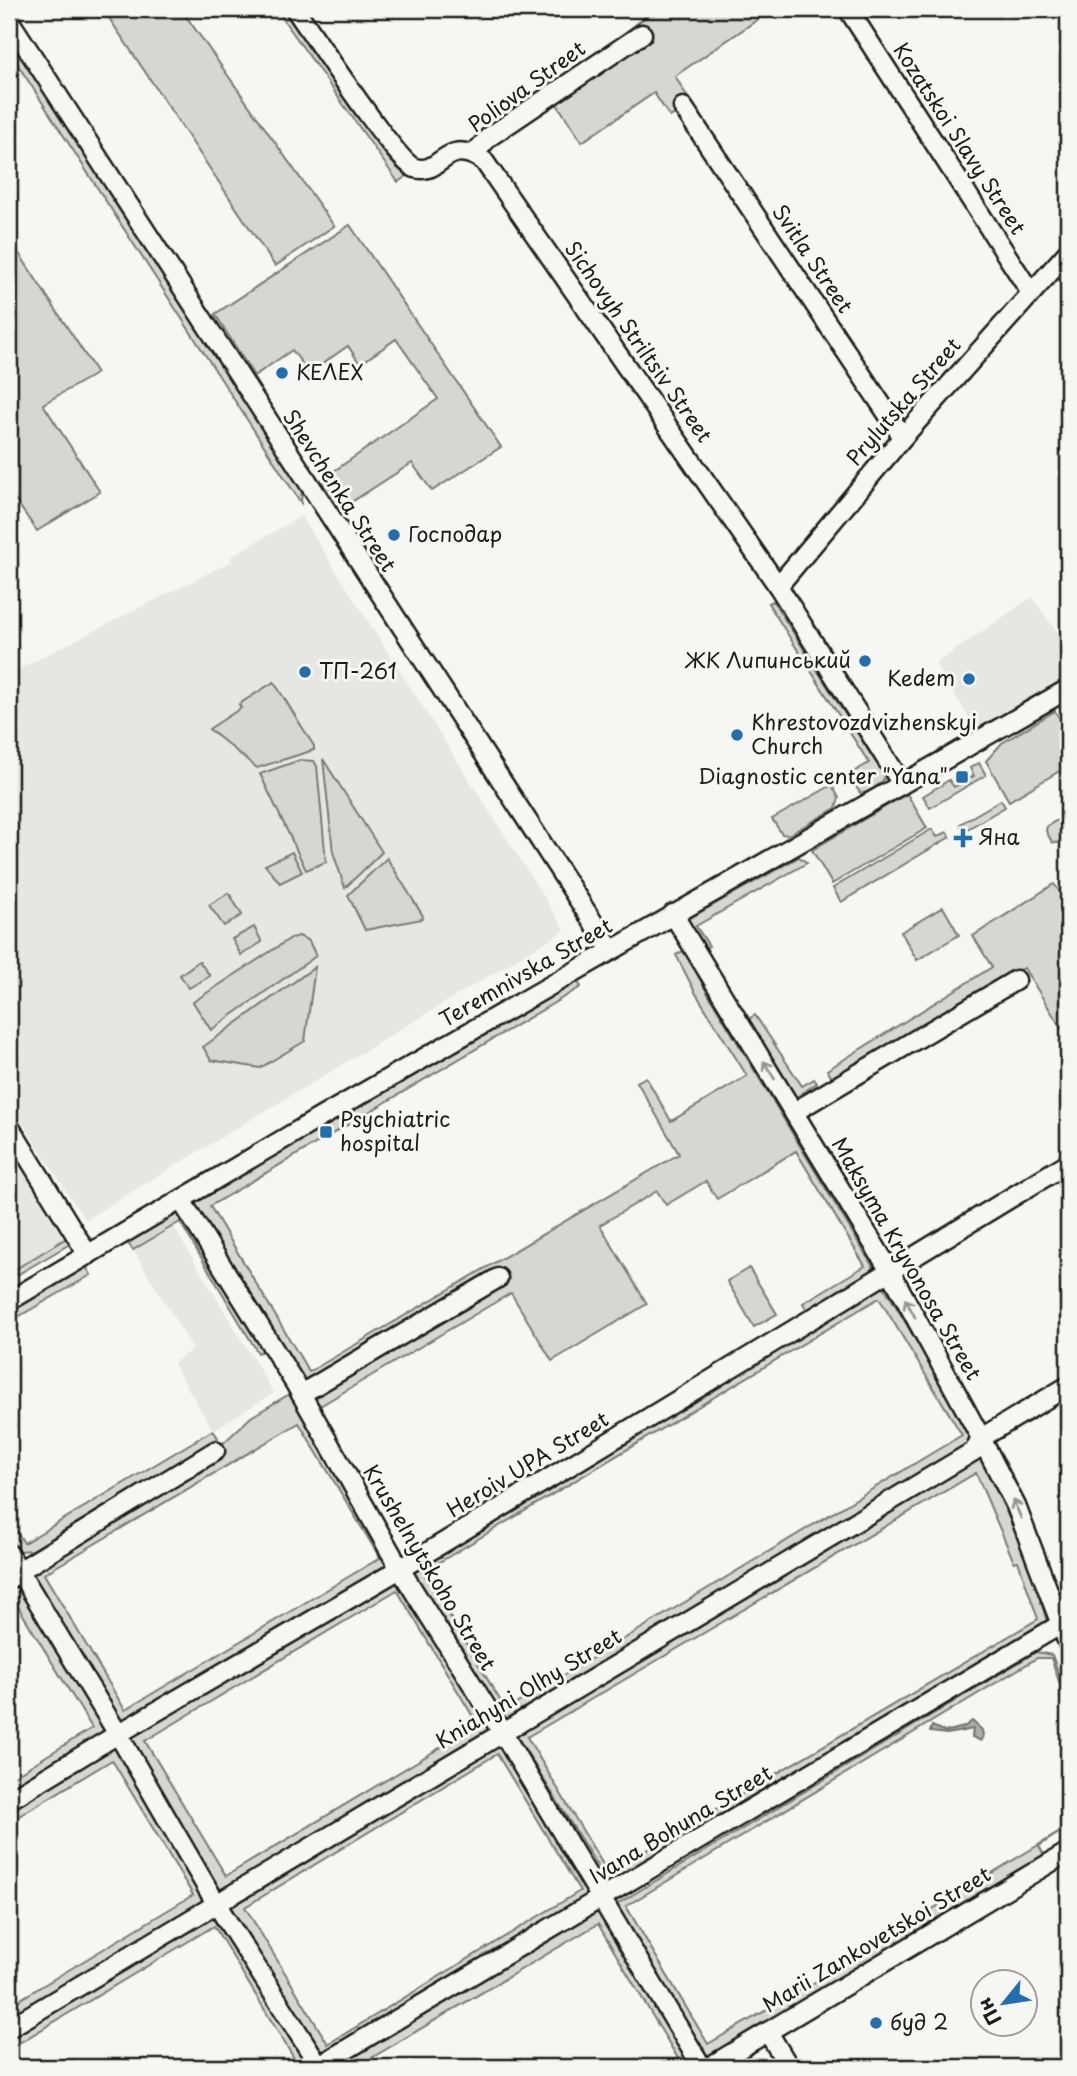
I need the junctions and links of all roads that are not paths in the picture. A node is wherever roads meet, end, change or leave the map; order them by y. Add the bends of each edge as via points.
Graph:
1 (295, 9) edge
2 (848, 9) edge
3 (9, 20) edge
4 (642, 34) dead end
5 (683, 107) dead end
6 (474, 154) junction
7 (1068, 252) edge
8 (1031, 293) junction
9 (903, 437) junction
10 (778, 586) junction
11 (1068, 689) edge
12 (902, 784) junction
13 (673, 915) junction
14 (611, 950) junction
15 (1016, 980) dead end
16 (794, 1112) junction
17 (9, 1126) edge
18 (1068, 1163) edge
19 (181, 1200) junction
20 (88, 1255) junction
21 (890, 1271) junction
22 (498, 1278) dead end
23 (9, 1301) edge
24 (1068, 1386) edge
25 (301, 1394) junction
26 (981, 1438) junction
27 (215, 1451) dead end
28 (9, 1554) edge
29 (400, 1569) junction
30 (14, 1575) edge
31 (1065, 1622) edge
32 (1068, 1643) edge
33 (502, 1732) junction
34 (118, 1734) junction
35 (9, 1800) edge
36 (1068, 1853) edge
37 (602, 1899) junction
38 (217, 1905) junction
39 (9, 2028) edge
40 (768, 2032) junction
41 (319, 2067) edge
42 (702, 2067) edge
43 (709, 2067) edge
44 (789, 2067) edge

1 - 6 street via 408,165 422,169 456,152
2 - 8 street, Kozatskoi Slavy Street
3 - 14 street, Shevchenka Street
4 - 6 street, Poliova Street via 489,137
5 - 9 street, Svitla Street
6 - 10 street, Sichovyh Striltsiv Street via 484,161
7 - 8 street, Prylutska Street
8 - 9 street, Prylutska Street
9 - 10 street, Prylutska Street
10 - 12 street, Sichovyh Striltsiv Street
11 - 12 street, Teremnivska Street
12 - 13 street, Teremnivska Street
13 - 14 street, Teremnivska Street
16 -> 13 street, Maksyma Kryvonosa Street
14 - 19 street, Teremnivska Street
15 - 16 street
16 - 21 street, Maksyma Kryvonosa Street
17 - 20 street
18 - 21 street, Heroiv UPA Street
19 - 20 street, Teremnivska Street
19 - 25 street, Krushelnytskoho Street
20 - 23 street, Teremnivska Street
26 -> 21 street, Maksyma Kryvonosa Street
21 - 29 street, Heroiv UPA Street
22 - 25 street
24 - 26 street, Kniahyni Olhy Street
25 - 29 street, Krushelnytskoho Street
31 -> 26 street, Maksyma Kryvonosa Street via 1016,1506
26 - 33 street, Kniahyni Olhy Street via 974,1451
27 - 30 street
28 - 30 street
29 - 33 street, Krushelnytskoho Street
29 - 34 street, Heroiv UPA Street
30 - 34 street
31 - 32 street, Maksyma Kryvonosa Street
31 - 37 street, Ivana Bohuna Street
33 - 37 street, Krushelnytskoho Street
33 - 38 street, Kniahyni Olhy Street
34 - 35 street, Heroiv UPA Street
34 - 38 street
36 - 40 street, Marii Zankovetskoi Street
37 - 41 street, Ivana Bohuna Street
37 - 42 street, Krushelnytskoho Street
38 - 39 street, Kniahyni Olhy Street
38 - 41 street
40 - 43 street, Marii Zankovetskoi Street
40 - 44 street

